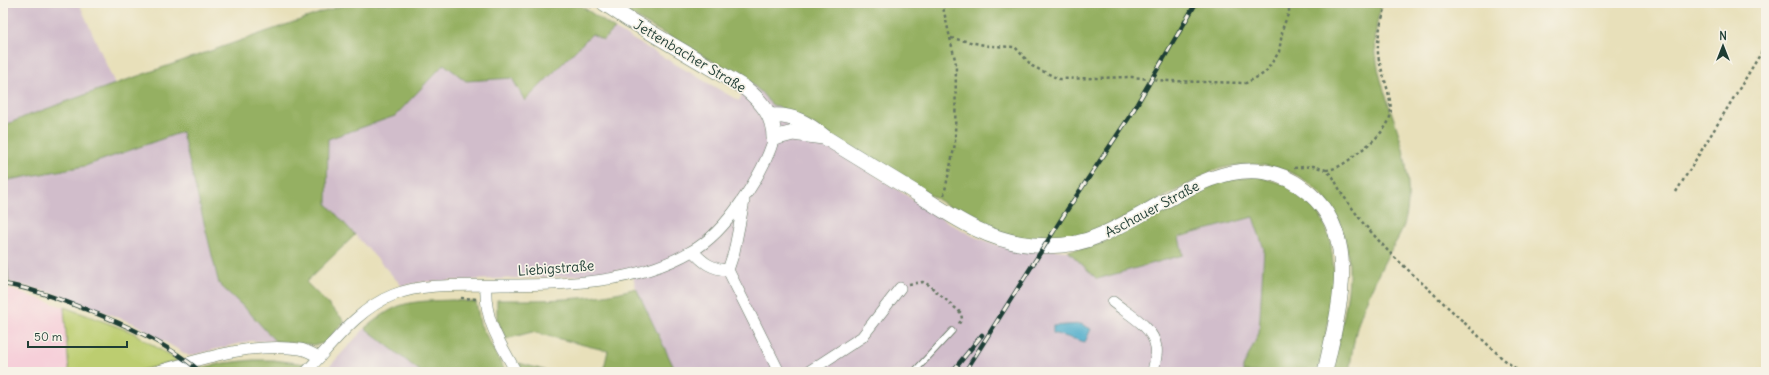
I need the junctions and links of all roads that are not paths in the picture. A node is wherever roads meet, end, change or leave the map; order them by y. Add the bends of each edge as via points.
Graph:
1 (604, 3) edge
2 (771, 116) junction
3 (774, 138) junction
4 (826, 138) junction
5 (745, 196) junction
6 (693, 251) junction
7 (728, 270) junction
8 (486, 286) junction
9 (900, 288) road end
10 (1113, 302) dead end
11 (952, 331) road end
12 (320, 358) junction
13 (155, 372) edge
14 (306, 372) edge
15 (516, 372) edge
16 (779, 372) edge
17 (808, 372) edge
18 (914, 372) edge
19 (1153, 372) edge
20 (1325, 372) edge

1 - 2 street, Jettenbacher Straße via 745,88 756,96
2 - 3 street, Jettenbacher Straße
2 - 4 street, Aschauer Straße via 782,115 799,119
3 - 4 street, Aschauer Straße via 793,133
3 - 5 street, Liebigstraße via 768,157
4 - 20 street, Aschauer Straße via 976,230 1020,244 1055,246 1084,242 1219,175 1243,170 1289,178 1316,199 1338,238 1342,284
5 - 6 street, Liebigstraße via 730,218 712,237
5 - 7 street
6 - 7 street via 701,261 710,266
6 - 8 street, Liebigstraße via 662,266 614,278 535,285
7 - 16 street
8 - 12 street, Liebigstraße via 431,287 394,294 375,303 358,317
8 - 15 street via 485,299 489,321
9 - 17 street via 862,337
10 - 19 street via 1146,327 1153,336 1157,348
11 - 18 lane
12 - 13 street via 301,349 269,348 226,353
12 - 14 street, Liebigstraße

